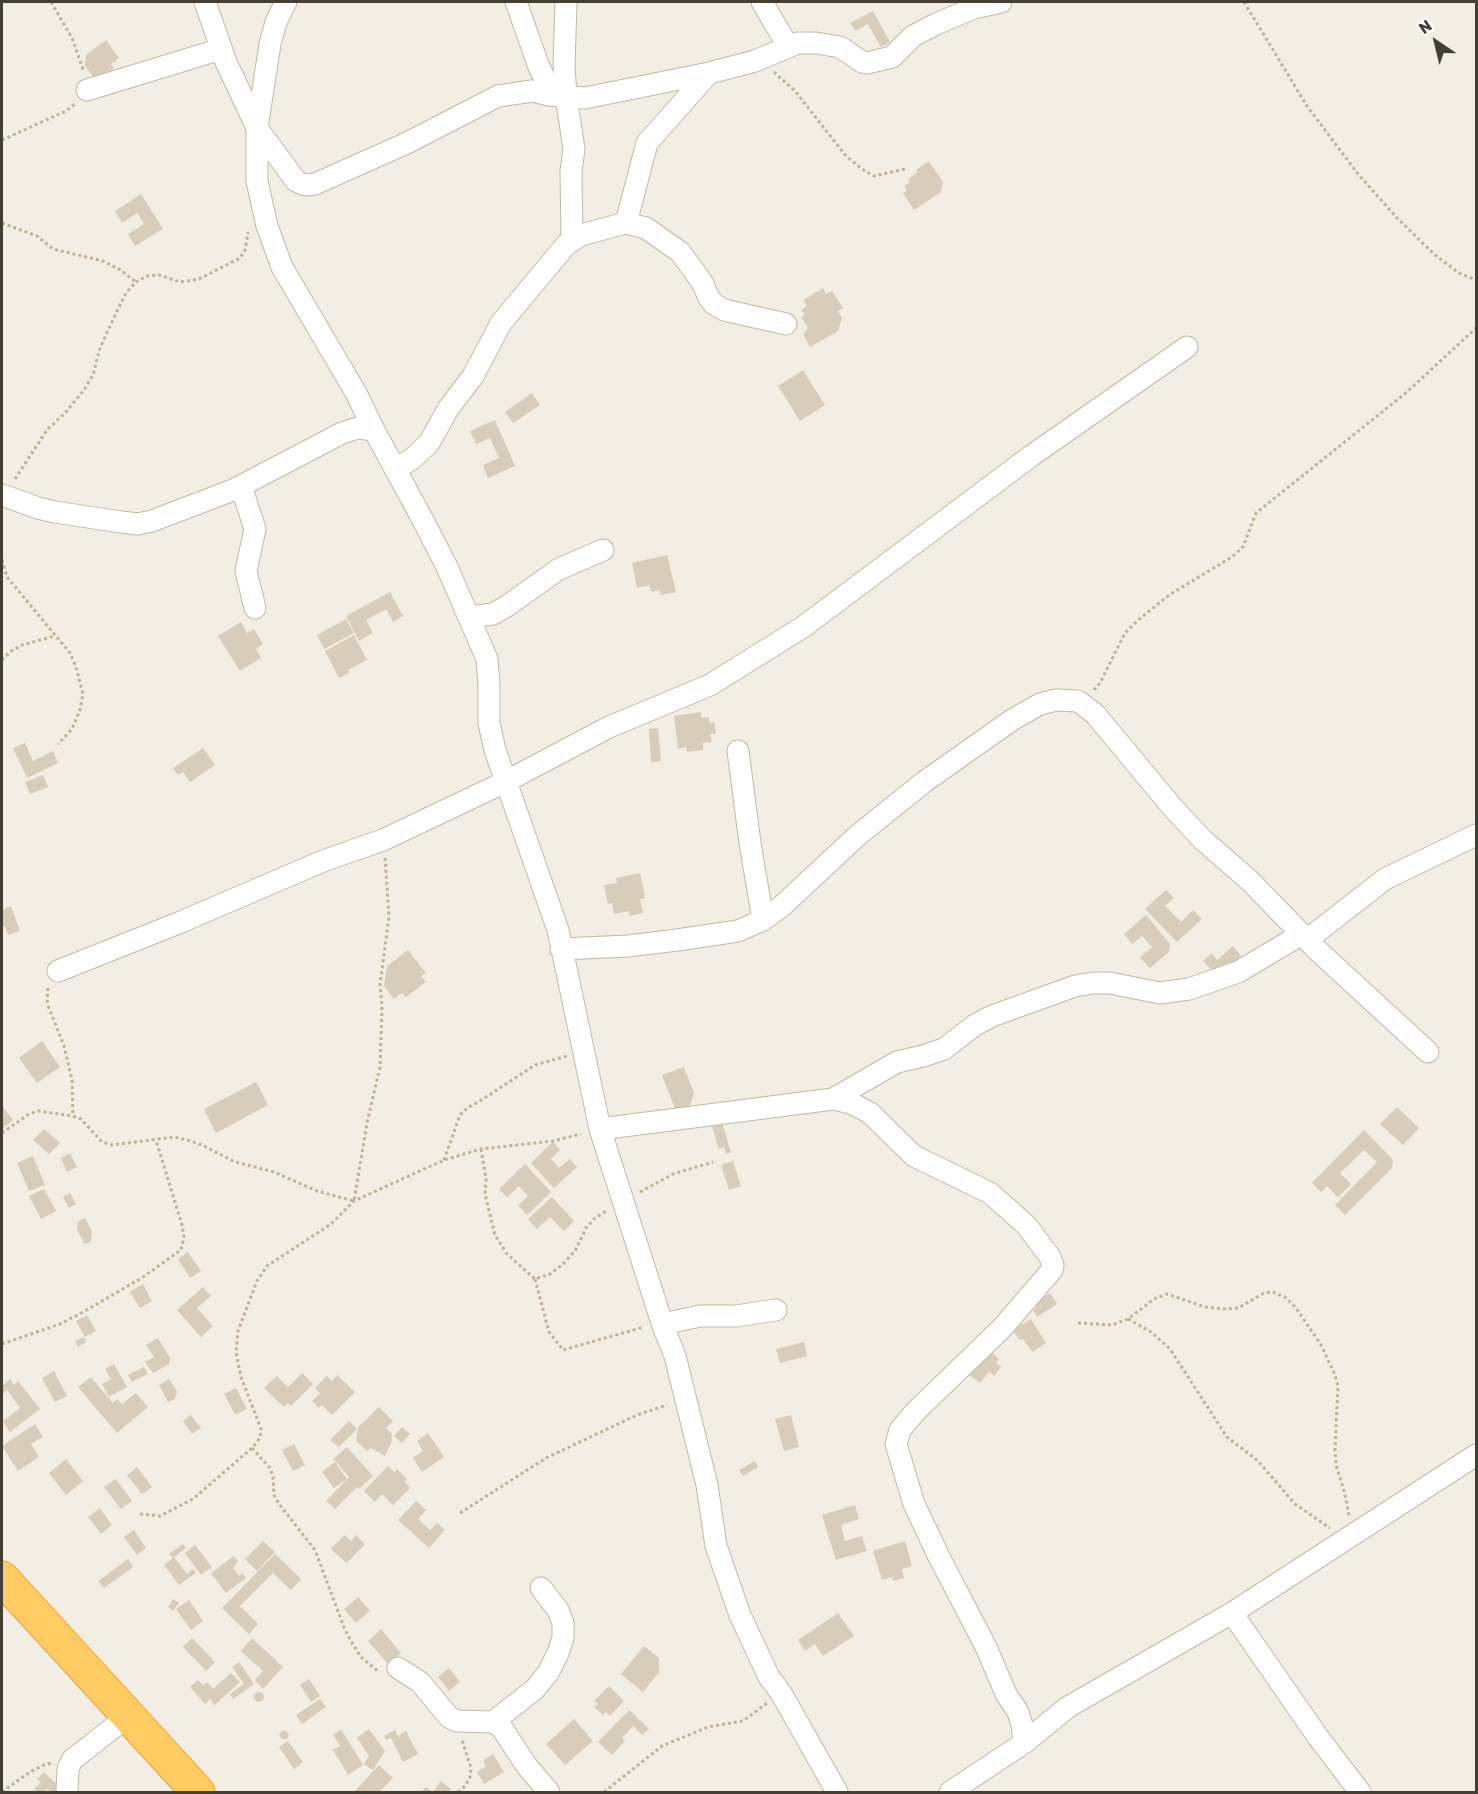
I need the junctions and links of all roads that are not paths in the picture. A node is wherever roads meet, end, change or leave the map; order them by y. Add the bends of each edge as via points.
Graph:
1 (206, 2) edge
2 (286, 2) edge
3 (516, 2) edge
4 (566, 2) edge
5 (762, 2) edge
6 (1001, 2) edge
7 (972, 4) edge
8 (788, 46) junction
9 (221, 49) junction
10 (709, 73) junction
11 (87, 90) road end
12 (559, 96) junction
13 (257, 128) junction
14 (626, 223) junction
15 (572, 239) junction
16 (786, 324) dead end
17 (1187, 347) dead end
18 (374, 430) junction
19 (396, 469) junction
20 (241, 486) junction
21 (3, 496) edge
22 (603, 550) dead end
23 (255, 608) dead end
24 (469, 617) junction
25 (738, 752) dead end
26 (505, 782) junction
27 (1476, 835) edge
28 (763, 920) junction
29 (1305, 936) junction
30 (561, 949) junction
31 (58, 971) road end
32 (1428, 1052) dead end
33 (833, 1099) junction
34 (600, 1128) junction
35 (776, 1310) dead end
36 (663, 1325) junction
37 (1476, 1455) edge
38 (2, 1578) edge
39 (541, 1588) dead end
40 (1232, 1613) junction
41 (398, 1668) road end
42 (128, 1716) junction
43 (493, 1722) junction
44 (1024, 1743) junction
45 (67, 1792) edge
46 (198, 1792) edge
47 (549, 1792) edge
48 (837, 1792) edge
49 (950, 1792) edge
50 (1360, 1792) edge

1 - 9 street
2 - 13 street via 270,44
3 - 12 street via 539,67
4 - 12 street
5 - 8 street
6 - 7 street
7 - 8 street via 913,36 892,57 867,63 840,47 816,43
8 - 10 street
9 - 11 street
9 - 13 street
10 - 12 street via 585,98
10 - 14 street via 647,143
12 - 13 street via 532,91 498,96 315,184 297,181
12 - 15 street via 574,149
13 - 18 street via 257,181 282,267
14 - 15 street
14 - 16 street via 646,228 680,252 714,304 724,310
15 - 19 street via 501,323 473,376 429,443
17 - 26 street via 1031,456 804,627 710,685 609,727
18 - 19 street
18 - 20 street via 358,428 342,433
19 - 24 street
20 - 21 street via 138,524 55,512
20 - 23 street via 255,529 246,571
22 - 24 street via 559,569 493,614
24 - 26 street via 487,659 489,723
25 - 28 street
26 - 30 street via 558,930
26 - 31 street via 383,840
27 - 29 street via 1385,879
28 - 29 street via 924,782 1012,720 1056,700 1078,701 1095,714 1203,840 1250,880
28 - 30 street via 738,931 677,940
29 - 32 street
29 - 33 street via 1238,972 1190,989 1160,993 1110,983 1075,986 992,1016 944,1049 897,1062
30 - 34 street
33 - 34 street
33 - 44 street via 870,1113 914,1156 990,1193 1027,1226 1053,1265 1002,1328 916,1411 900,1430 897,1444 914,1504 1018,1712
34 - 36 street
35 - 36 street via 700,1316
36 - 48 street via 687,1399 716,1546 740,1615 769,1677
37 - 40 street
38 - 42 highway
39 - 43 street via 563,1623 558,1653 535,1689
40 - 44 street via 1068,1707
40 - 50 street
41 - 43 street via 420,1682 449,1717 457,1721
42 - 45 street via 72,1760
42 - 46 highway
43 - 47 street via 502,1728
44 - 49 street

